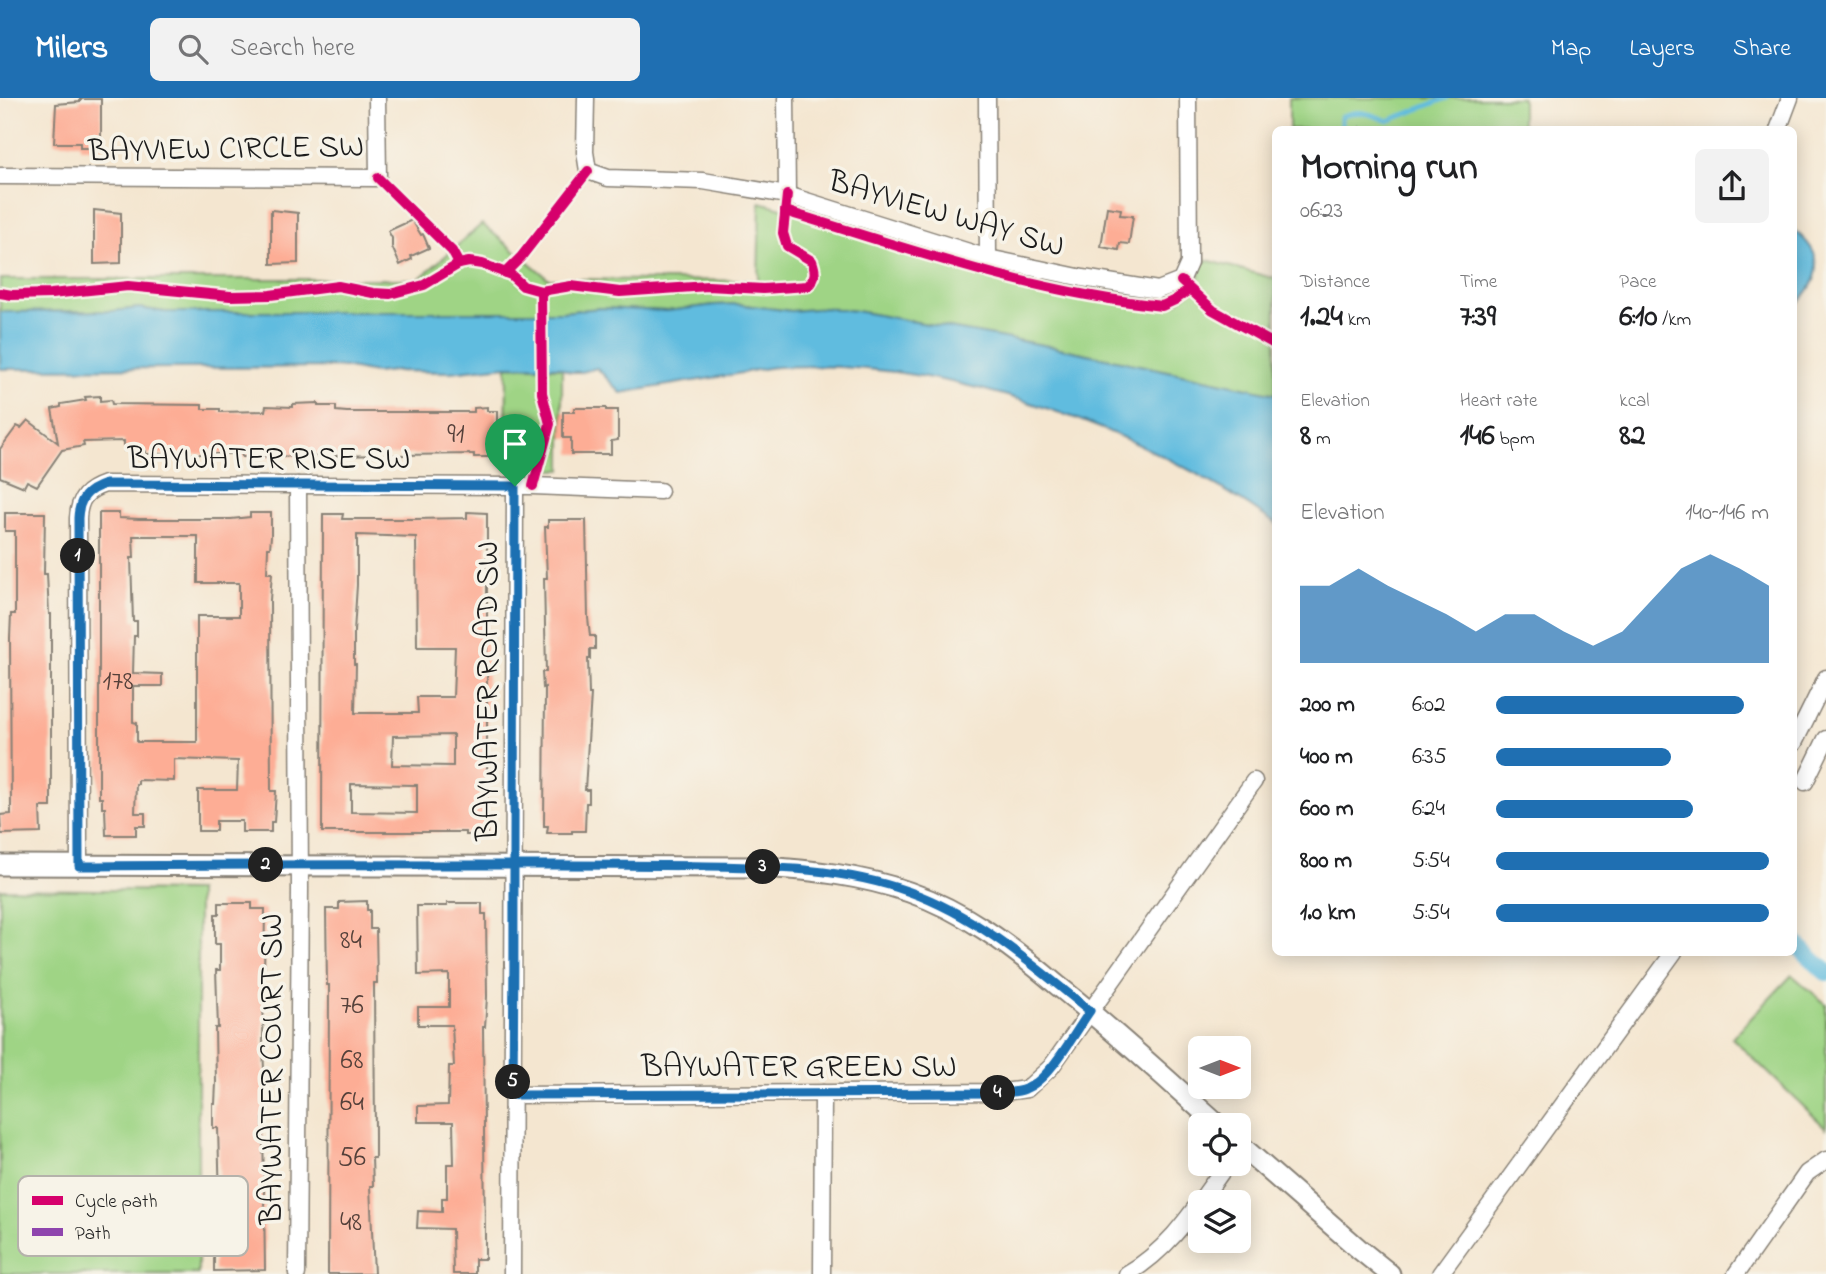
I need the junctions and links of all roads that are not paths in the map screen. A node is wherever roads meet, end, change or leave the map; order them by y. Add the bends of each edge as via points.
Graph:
1 (377, 98) edge
2 (586, 98) edge
3 (786, 98) edge
4 (987, 98) edge
5 (1188, 98) edge
6 (1790, 98) edge
7 (1779, 126) edge
8 (0, 176) edge
9 (787, 195) junction
10 (988, 258) junction
11 (298, 485) junction
12 (515, 486) junction
13 (660, 491) dead end
14 (1826, 678) edge
15 (1797, 737) edge
16 (1826, 739) edge
17 (1254, 781) dead end
18 (1805, 782) dead end
19 (0, 865) edge
20 (300, 865) junction
21 (514, 865) junction
22 (79, 866) junction
23 (1671, 956) edge
24 (1090, 1011) junction
25 (823, 1093) junction
26 (513, 1095) junction
27 (1205, 1113) edge
28 (1251, 1155) edge
29 (1826, 1160) edge
30 (1218, 1176) edge
31 (297, 1274) edge
32 (512, 1274) edge
33 (822, 1274) edge
34 (1127, 1274) edge
35 (1391, 1274) edge
36 (1440, 1274) edge
37 (1736, 1274) edge

1 - 8 street, BAYVIEW CIRCLE SW via 378,178
2 - 9 street, BAYVIEW WAY SW via 588,172 608,178 703,181
3 - 9 street
4 - 10 street
5 - 10 street, BAYVIEW WAY SW via 1189,263 1181,281 1158,290
6 - 7 street
9 - 10 street, BAYVIEW WAY SW
11 - 12 street, BAYWATER RISE SW
11 - 20 street, BAYWATER COURT SW
11 - 22 street, BAYWATER RISE SW via 105,484 83,496 78,507
12 - 13 street, BAYWATER RISE SW
12 - 21 street, BAYWATER ROAD SW
14 - 15 street
16 - 18 street
17 - 24 street, BAYWATER GREEN SW
19 - 22 street
20 - 21 street
20 - 22 street
20 - 31 street, BAYWATER COURT SW
21 - 24 street via 762,867 860,877 911,892 959,914 1006,943
21 - 26 street, BAYWATER ROAD SW
23 - 36 street
24 - 25 street, BAYWATER GREEN SW via 1051,1067 1027,1089 1003,1093
24 - 27 street
25 - 26 street, BAYWATER GREEN SW
25 - 33 street
26 - 32 street, BAYWATER ROAD SW
28 - 35 street
29 - 37 street via 1807,1172
30 - 34 street via 1171,1241

